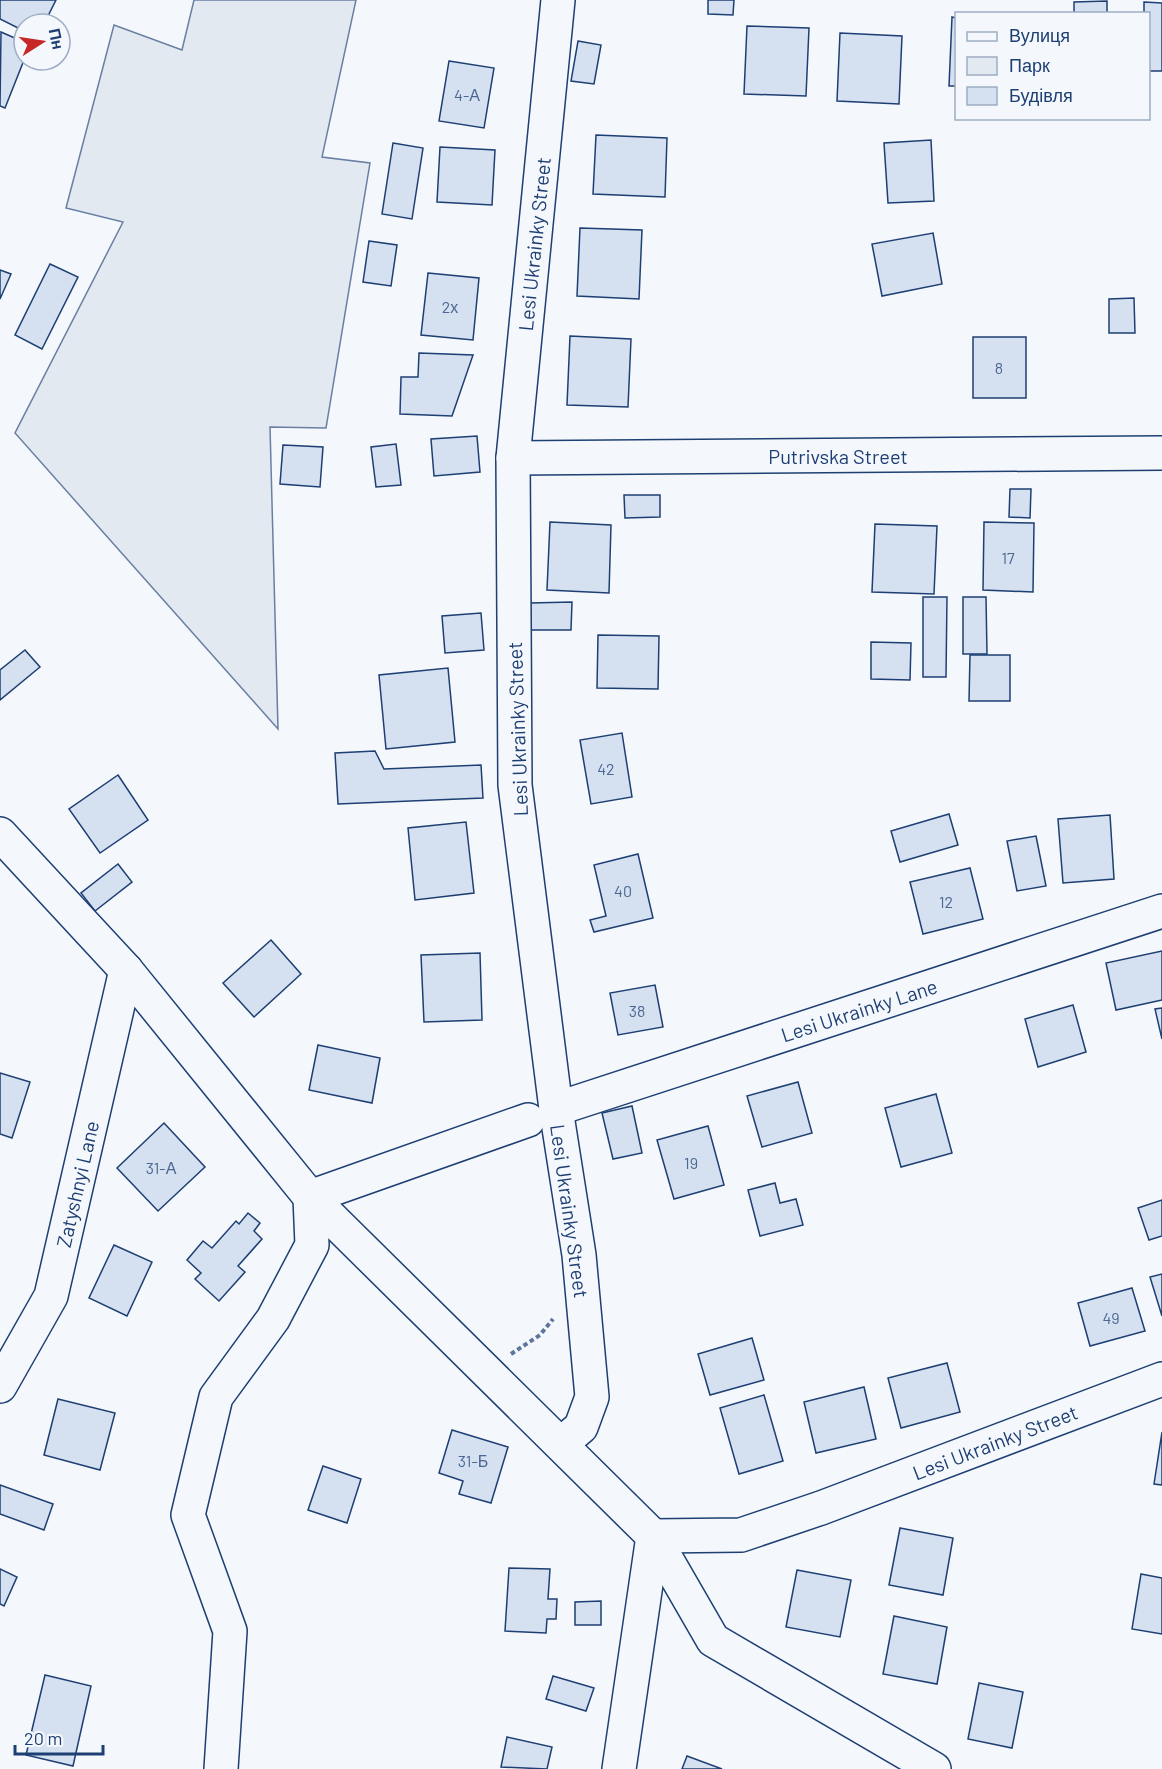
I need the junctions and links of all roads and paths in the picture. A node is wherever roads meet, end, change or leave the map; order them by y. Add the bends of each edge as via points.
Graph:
1 (558, 0) edge
2 (1162, 453) edge
3 (513, 458) junction
4 (0, 834) edge
5 (1162, 911) edge
6 (126, 970) junction
7 (542, 1114) junction
8 (310, 1197) junction
9 (554, 1318) dead end
10 (472, 1357) junction
11 (1162, 1378) edge
12 (0, 1386) edge
13 (561, 1444) junction
14 (653, 1536) junction
15 (221, 1769) edge
16 (619, 1769) edge
17 (934, 1769) edge

1 - 3 street, Lesi Ukrainky Street
2 - 3 street, Putrivska Street
3 - 7 street, Lesi Ukrainky Street via 515,785
4 - 6 street
5 - 7 street, Lesi Ukrainky Lane
6 - 8 street
6 - 12 street, Zatyshnyi Lane via 51,1296
7 - 8 street, Lesi Ukrainky Street
7 - 13 street, Lesi Ukrainky Street via 577,1243 592,1397 580,1427
8 - 10 street
8 - 15 street via 312,1245 273,1319 216,1397 188,1515 230,1631
9 - 10 path via 540,1335 514,1354
10 - 13 street
11 - 14 street, Lesi Ukrainky Street via 821,1508 741,1534
13 - 14 street
14 - 16 street
14 - 17 street via 713,1640

